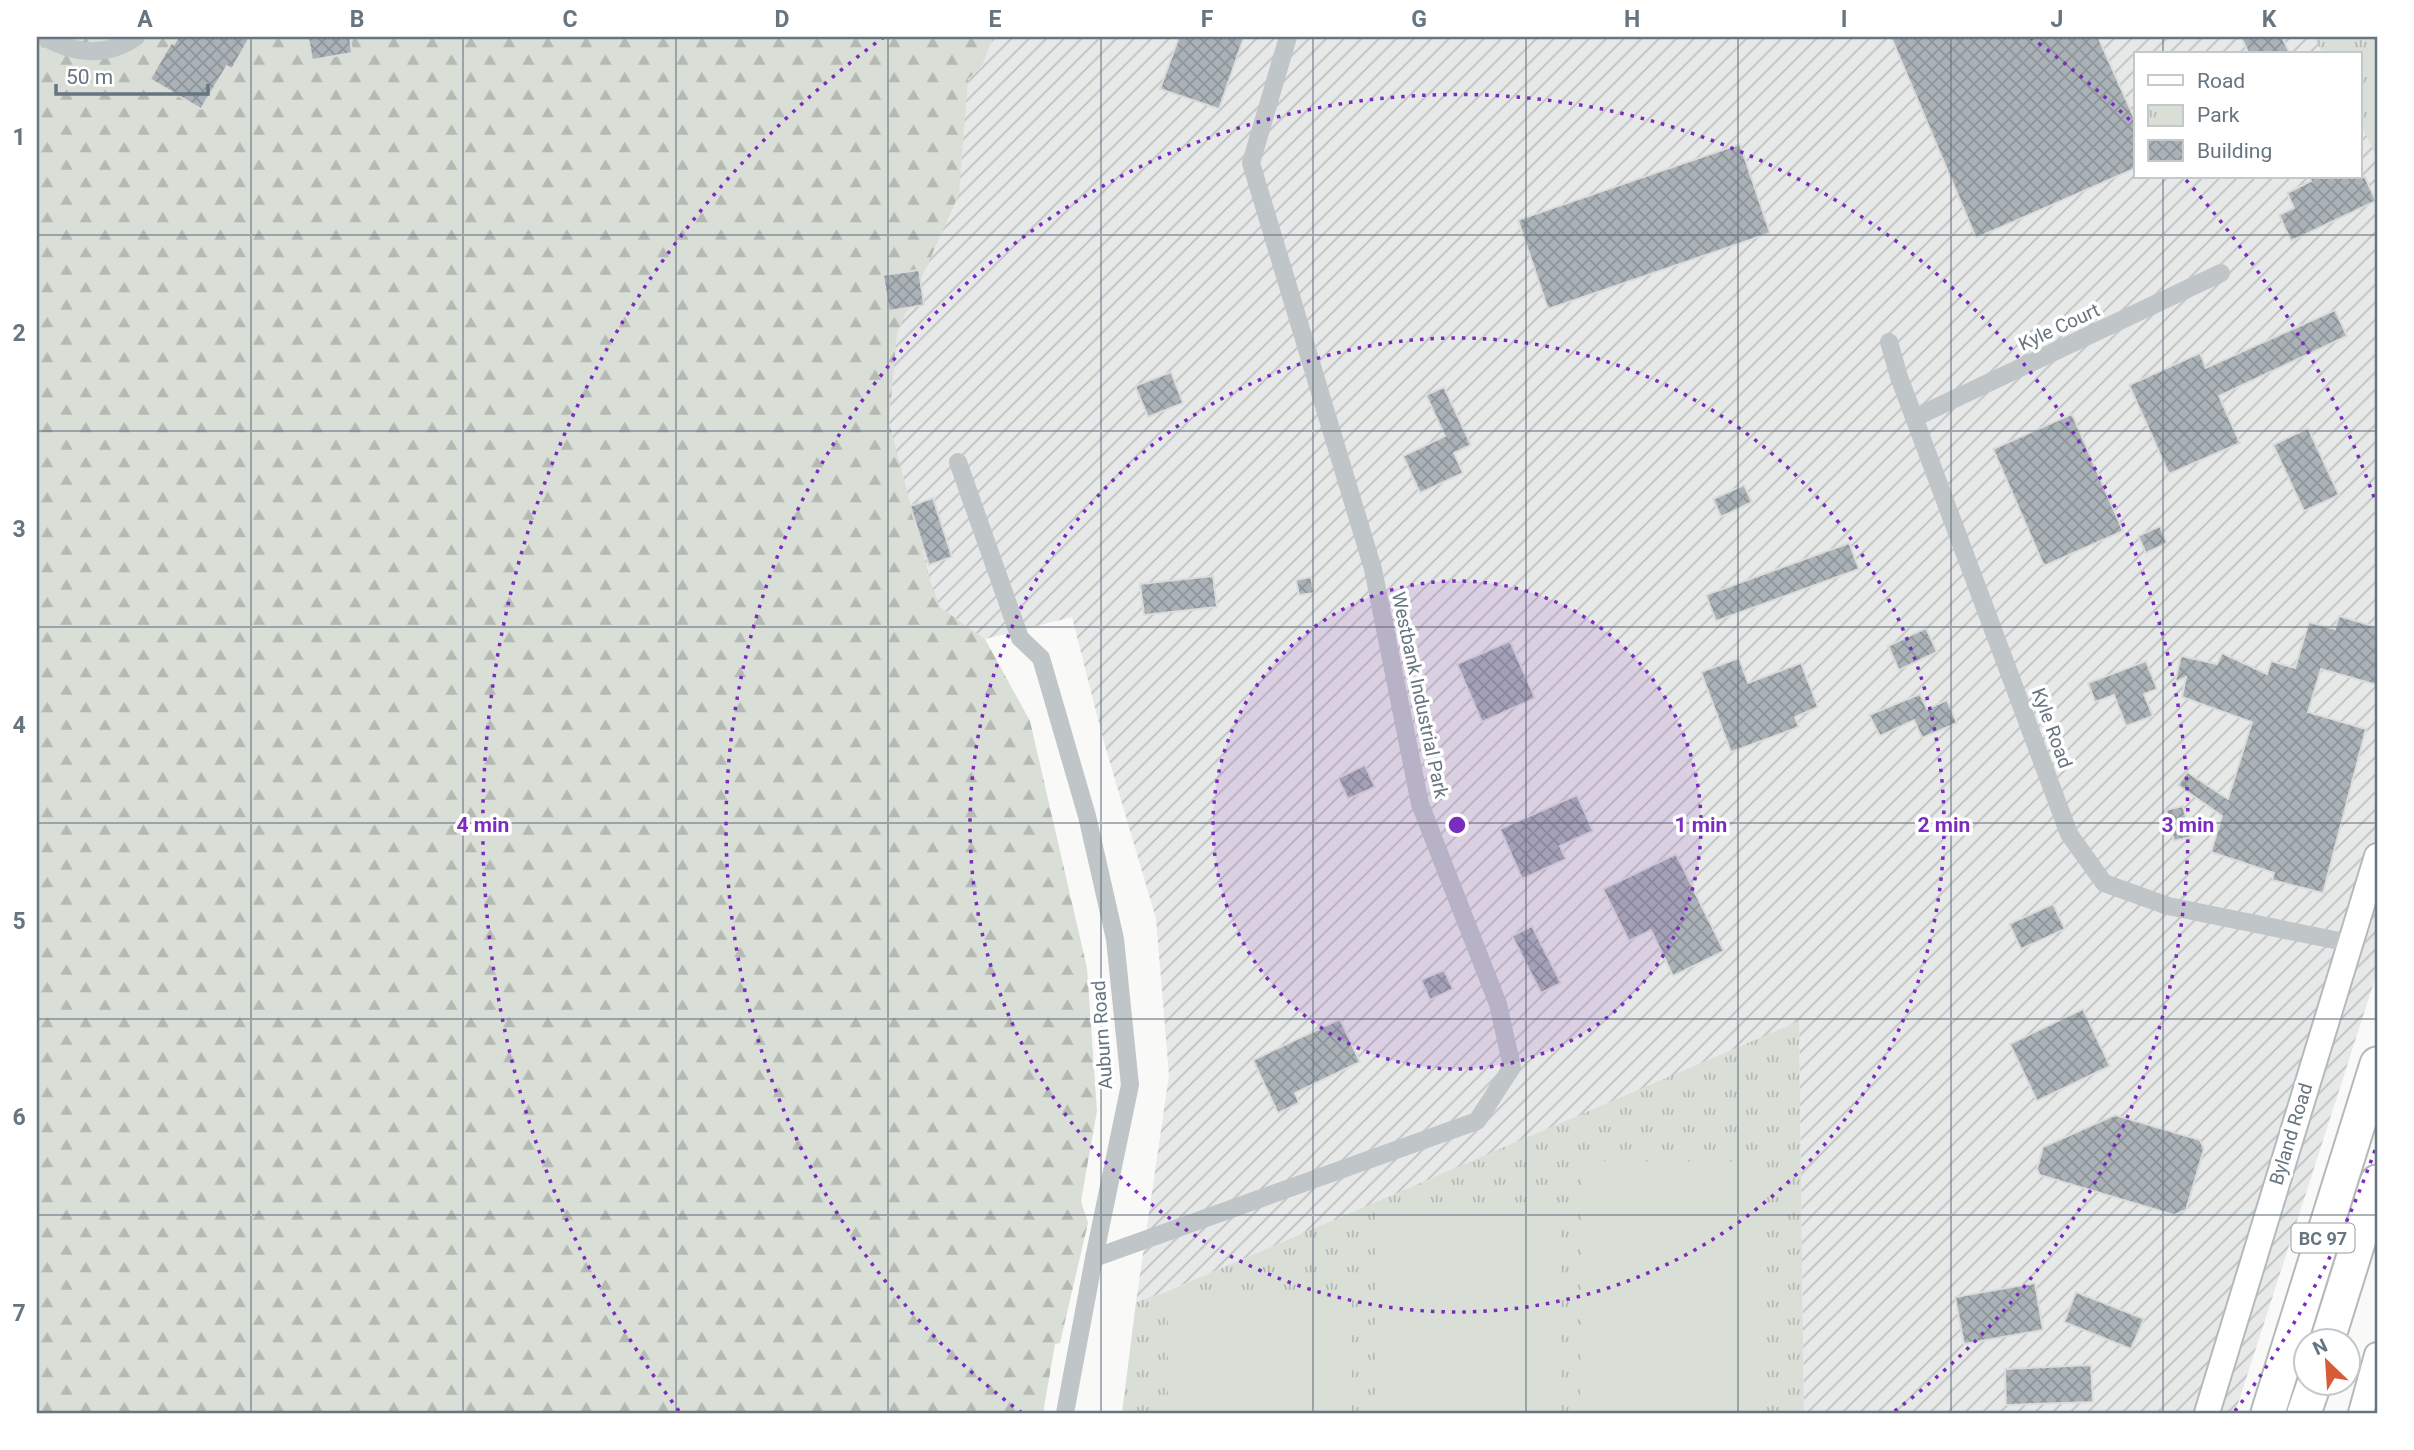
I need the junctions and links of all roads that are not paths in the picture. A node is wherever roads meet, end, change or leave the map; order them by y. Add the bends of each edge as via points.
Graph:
1 (44, 37) edge
2 (136, 37) edge
3 (1288, 37) edge
4 (2221, 273) dead end
5 (1889, 342) dead end
6 (1914, 418) junction
7 (958, 462) dead end
8 (2377, 856) edge
9 (2349, 943) junction
10 (2377, 1063) edge
11 (2377, 1182) edge
12 (1094, 1258) junction
13 (2331, 1328) edge
14 (2377, 1355) edge
15 (1065, 1413) edge
16 (2207, 1413) edge
17 (2268, 1413) edge
18 (2361, 1413) edge

1 - 2 street via 88,52 121,47
3 - 12 street, Westbank Industrial Park via 1251,163 1373,569 1420,804 1498,1004 1512,1067 1477,1121
4 - 6 street, Kyle Court
5 - 6 street, Kyle Road
6 - 9 street, Kyle Road via 2069,834 2104,883 2168,906
7 - 12 street, Auburn Road via 1020,638 1041,658 1087,816 1115,939 1130,1085
8 - 9 street, Byland Road
9 - 16 street, Byland Road
10 - 17 highway, BC 97
11 - 13 highway, BC 97
12 - 15 street, Auburn Road
14 - 18 street

